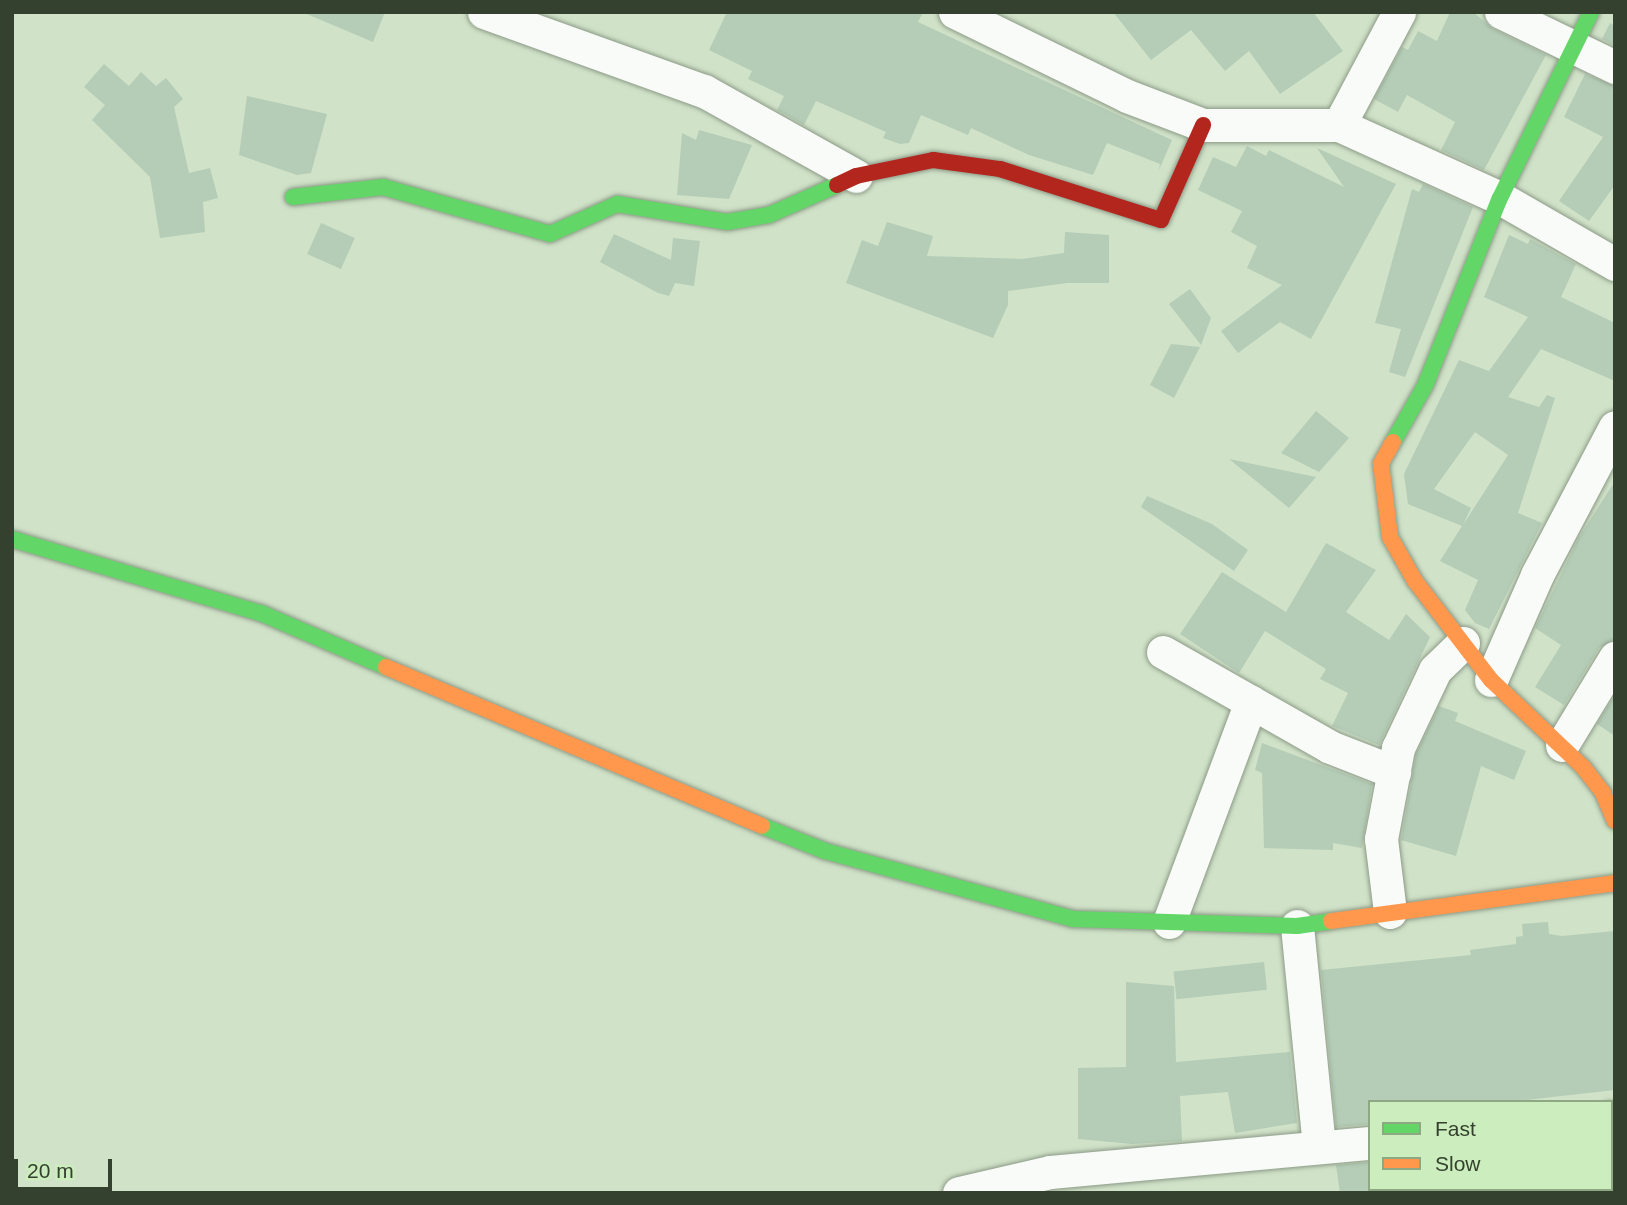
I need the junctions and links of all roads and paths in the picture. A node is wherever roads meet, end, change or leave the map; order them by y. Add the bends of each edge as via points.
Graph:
1 (484, 12) edge
2 (956, 12) edge
3 (1399, 12) edge
4 (1502, 12) edge
5 (1591, 12) edge
6 (1572, 45) junction
7 (1615, 67) edge
8 (1203, 125) junction
9 (1339, 125) junction
10 (856, 176) junction
11 (293, 197) dead end
12 (1500, 198) junction
13 (1615, 264) edge
14 (1615, 427) edge
15 (12, 540) edge
16 (1463, 643) junction
17 (1163, 652) dead end
18 (1615, 658) edge
19 (1491, 680) junction
20 (1251, 702) junction
21 (1562, 745) junction
22 (1394, 772) junction
23 (1615, 821) edge
24 (1615, 883) edge
25 (1391, 912) junction
26 (1169, 922) junction
27 (1297, 926) junction
28 (1368, 1143) edge
29 (1319, 1147) junction
30 (959, 1193) edge

1 - 10 street via 704,91
2 - 8 street via 1127,96
3 - 9 street
4 - 6 street
5 - 6 street
6 - 7 street
6 - 12 street
8 - 9 street
8 - 10 street via 1161,220 1000,169 933,160
9 - 12 street
10 - 11 street via 769,215 727,222 617,204 550,234 383,187
12 - 13 street
12 - 16 street via 1424,386 1381,464 1390,537 1415,581
14 - 19 street via 1537,575
15 - 26 street via 108,564 261,613 668,790 825,851 1073,919
16 - 19 street
16 - 22 street via 1435,670 1398,748
17 - 20 street
18 - 21 street
19 - 21 street
20 - 22 street via 1330,747
20 - 26 street
21 - 23 street via 1603,793
22 - 25 street via 1381,839
24 - 25 street
25 - 27 street
26 - 27 street
27 - 29 street
28 - 29 street
29 - 30 street via 1050,1172

